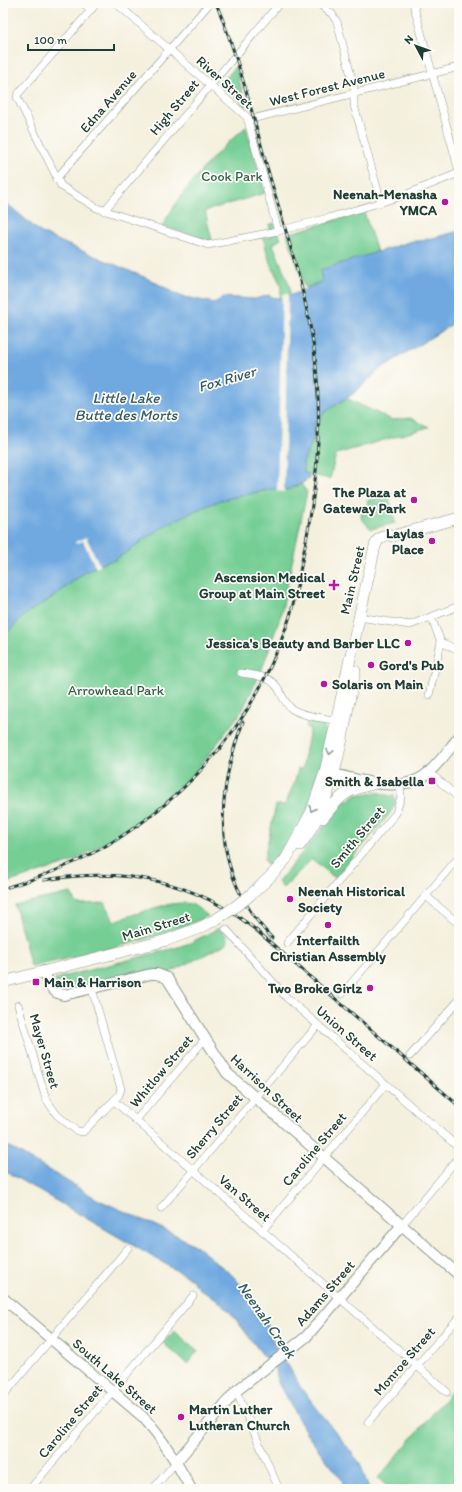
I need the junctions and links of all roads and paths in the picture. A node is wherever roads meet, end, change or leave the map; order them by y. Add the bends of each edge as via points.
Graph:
1 (83, 3) edge
2 (97, 3) edge
3 (116, 3) edge
4 (210, 3) edge
5 (280, 3) edge
6 (318, 3) edge
7 (413, 3) edge
8 (91, 10) junction
9 (170, 50) junction
10 (459, 67) edge
11 (433, 74) junction
12 (210, 85) junction
13 (355, 94) junction
14 (248, 120) junction
15 (459, 172) edge
16 (56, 179) junction
17 (381, 202) junction
18 (104, 210) junction
19 (278, 231) junction
20 (459, 518) edge
21 (459, 606) edge
22 (431, 617) junction
23 (362, 618) junction
24 (441, 642) junction
25 (459, 651) edge
26 (241, 673) dead end
27 (429, 695) dead end
28 (340, 721) junction
29 (459, 737) edge
30 (429, 772) junction
31 (330, 773) junction
32 (377, 783) junction
33 (400, 785) junction
34 (459, 798) edge
35 (312, 828) junction
36 (289, 855) junction
37 (459, 857) edge
38 (426, 896) junction
39 (459, 924) edge
40 (226, 929) dead end
41 (287, 943) dead end
42 (44, 971) junction
43 (3, 982) edge
44 (92, 989) junction
45 (342, 994) dead end
46 (459, 1000) edge
47 (18, 1005) dead end
48 (318, 1025) junction
49 (205, 1039) junction
50 (410, 1056) dead end
51 (386, 1084) junction
52 (255, 1098) junction
53 (114, 1101) junction
54 (136, 1120) junction
55 (85, 1131) joint
56 (459, 1148) edge
57 (459, 1157) edge
58 (324, 1158) junction
59 (193, 1170) junction
60 (161, 1208) dead end
61 (402, 1225) junction
62 (262, 1231) junction
63 (128, 1248) dead end
64 (459, 1275) edge
65 (193, 1296) dead end
66 (3, 1298) edge
67 (340, 1298) junction
68 (459, 1317) edge
69 (51, 1339) junction
70 (417, 1365) junction
71 (112, 1391) junction
72 (236, 1391) junction
73 (447, 1392) dead end
74 (3, 1396) edge
75 (368, 1422) dead end
76 (176, 1462) junction
77 (30, 1489) edge
78 (153, 1489) edge
79 (191, 1489) edge
80 (279, 1489) edge

1 - 8 street
2 - 8 street
3 - 9 street, River Street
4 - 9 street, Edna Avenue
5 - 12 street, High Street
6 - 13 street via 332,14 337,22
7 - 11 street
8 - 16 street via 18,94
9 - 12 street, River Street
9 - 16 street, Edna Avenue
10 - 11 street, West Forest Avenue
11 - 13 street, West Forest Avenue
11 - 15 street
12 - 14 street, River Street via 245,114
12 - 18 street, High Street
13 - 14 street, West Forest Avenue
13 - 17 street via 354,105
14 - 19 street, River Street
15 - 17 street via 416,191
16 - 18 street via 63,188
17 - 19 street
18 - 19 street via 208,245
20 - 23 main road, Main Street via 393,536 384,536 375,546
21 - 22 street
22 - 23 street via 410,625
22 - 24 street
23 - 28 main road, Main Street
24 - 25 street
24 - 27 street
26 - 28 street via 261,676 271,682 279,690 285,703 297,712
28 - 31 main road, Main Street
29 - 30 street
30 - 33 street via 415,781
30 - 34 street
31 - 32 street
31 - 35 main road, Main Street via 326,800
31 -> 36 main road, Main Street
32 - 33 street
32 - 35 main road via 348,791
33 - 41 street, Smith Street via 401,797 396,813
35 - 36 main road, Main Street
36 - 42 main road, Main Street, bridge via 250,897 202,927 167,940
37 - 38 street
38 - 39 street
38 - 45 street
40 - 48 street, Union Street via 287,998
42 - 43 main road, Main Street
42 - 44 street, Harrison Street via 51,988 60,994 69,995
44 - 49 street, Harrison Street via 151,974 163,976 169,981
44 - 53 street via 121,1089
46 - 50 street
47 - 55 street, Mayer Street via 46,1100 77,1131
48 - 51 street, Union Street
48 - 52 street, Sherry Street
49 - 52 street, Harrison Street via 227,1073
49 - 54 street, Whitlow Street
51 - 56 street, Union Street
51 - 58 street, Caroline Street
52 - 58 street, Harrison Street
52 - 59 street, Sherry Street
53 - 54 street, Van Street
53 - 55 street, Whitlow Street
54 - 59 street, Van Street
57 - 61 street, Adams Street
58 - 61 street, Harrison Street
58 - 62 street, Caroline Street
59 - 60 street, Sherry Street
59 - 62 street, Van Street
61 - 64 street, Harrison Street
61 - 67 street, Adams Street
62 - 67 street, Van Street
63 - 69 street
65 - 71 street, Caroline Street
66 - 69 street, South Lake Street
67 - 70 street, Van Street
67 - 72 street, Adams Street via 306,1337
68 - 70 street, Monroe Street
69 - 71 street, South Lake Street
69 - 74 street
70 - 73 street, Van Street
70 - 75 street, Monroe Street
71 - 76 street, South Lake Street via 151,1426
71 - 77 street, Caroline Street
72 - 76 street, Adams Street
72 - 80 street
76 - 78 street, Adams Street
76 - 79 street, South Lake Street

